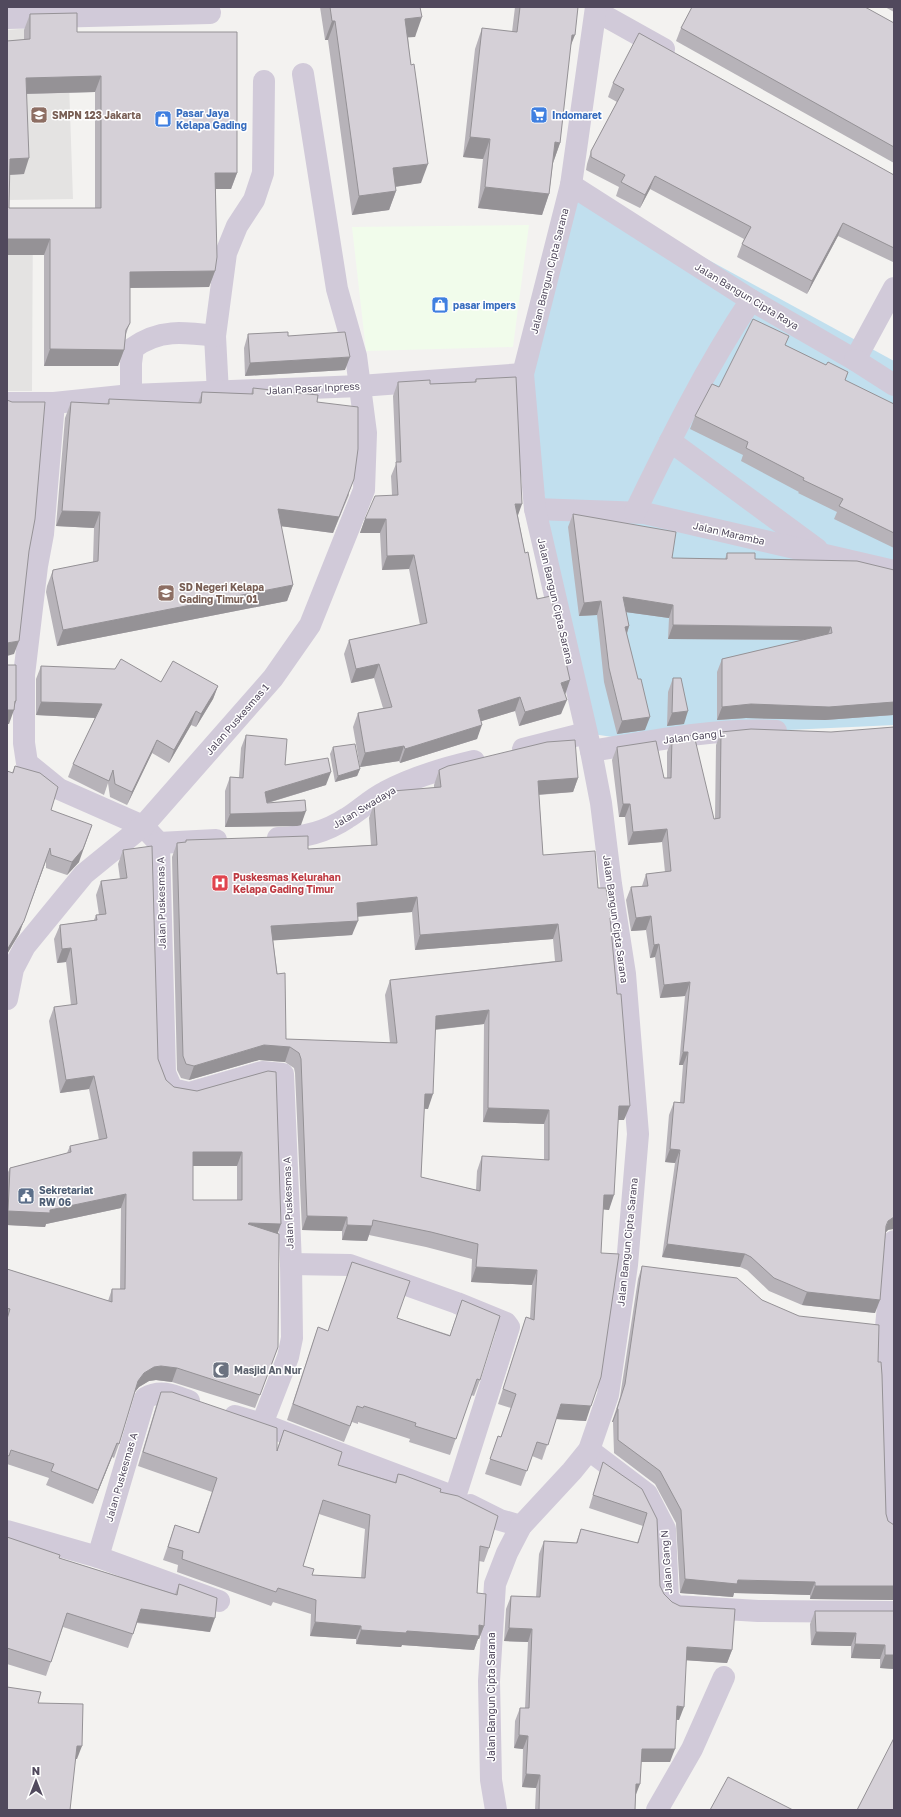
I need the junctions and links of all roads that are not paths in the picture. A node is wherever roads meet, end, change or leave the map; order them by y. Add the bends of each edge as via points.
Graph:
1 (596, 9) edge
2 (210, 13) dead end
3 (7, 18) edge
4 (680, 58) edge
5 (303, 74) dead end
6 (264, 81) dead end
7 (571, 185) junction
8 (894, 288) edge
9 (751, 300) junction
10 (214, 336) junction
11 (855, 360) junction
12 (523, 374) junction
13 (894, 385) edge
14 (360, 386) junction
15 (218, 393) junction
16 (131, 395) junction
17 (7, 403) edge
18 (54, 404) junction
19 (670, 441) junction
20 (535, 509) junction
21 (635, 512) junction
22 (824, 554) junction
23 (894, 571) edge
24 (793, 732) edge
25 (16, 742) edge
26 (589, 742) junction
27 (144, 826) junction
28 (256, 838) edge
29 (234, 839) edge
30 (159, 843) junction
31 (7, 999) edge
32 (894, 1241) edge
33 (291, 1264) junction
34 (627, 1265) junction
35 (650, 1268) edge
36 (862, 1324) edge
37 (890, 1328) edge
38 (262, 1424) junction
39 (589, 1450) junction
40 (455, 1497) junction
41 (521, 1526) junction
42 (894, 1528) edge
43 (7, 1531) edge
44 (98, 1557) junction
45 (219, 1601) dead end
46 (894, 1612) edge
47 (724, 1677) dead end
48 (496, 1810) edge
49 (658, 1810) edge

1 - 4 street
1 - 7 street, Jalan Bangun Cipta Sarana
2 - 3 street
5 - 14 street, Jalan Puskesmas 1 via 337,289 353,344
6 - 10 street via 263,174 254,200 237,226 226,253
7 - 9 street, Jalan Bangun Cipta Raya
7 - 12 street, Jalan Bangun Cipta Sarana
8 - 11 street
9 - 11 street, Jalan Bangun Cipta Raya
9 - 19 street via 726,337
10 - 15 street
10 - 16 street via 163,333 145,339 133,348
11 - 13 street, Jalan Bangun Cipta Raya
12 - 14 street, Jalan Pasar Inpress
12 - 20 street, Jalan Bangun Cipta Sarana
14 - 15 street, Jalan Pasar Inpress
14 - 27 street, Jalan Puskesmas 1 via 366,433 364,490 310,625 273,678
15 - 16 street, Jalan Pasar Inpress
16 - 18 street, Jalan Pasar Inpress
17 - 18 street, Jalan Pasar Inpress
18 - 25 street via 43,534
19 - 21 street
19 - 22 street, Jalan Maramba
20 - 21 street, Jalan Maramba
20 - 26 street, Jalan Bangun Cipta Sarana
21 - 22 street, Jalan Maramba
22 - 23 street, Jalan Maramba
24 - 26 street, Jalan Gang L via 746,730
25 - 27 street via 27,763 59,789
26 - 28 street, Jalan Swadaya via 497,755 439,769 385,792 346,819 320,832 299,838
26 - 34 street, Jalan Bangun Cipta Sarana via 601,803 625,974 638,1134
27 - 30 street, Jalan Puskesmas A
27 - 31 street, Jalan Puskesmas 1 via 84,874 25,946 13,969
29 - 30 street
30 - 33 street, Jalan Puskesmas A via 165,1073 172,1089 189,1093 262,1072 283,1074
32 - 37 street
33 - 38 street, Jalan Puskesmas A via 292,1338 288,1357
33 - 40 street via 350,1265 457,1303 506,1323 509,1327
34 - 35 street
34 - 39 street, Jalan Bangun Cipta Sarana via 608,1395
36 - 37 street
37 - 42 street
38 - 40 street
38 - 44 street, Jalan Puskesmas A via 170,1394 155,1392 145,1398
39 - 41 street, Jalan Bangun Cipta Sarana
39 - 46 street, Jalan Gang N via 647,1494 665,1529 668,1598 676,1606 758,1611
40 - 41 street via 500,1520
41 - 48 street, Jalan Bangun Cipta Sarana via 506,1553 495,1584 489,1681 491,1780
43 - 44 street
44 - 45 street
47 - 49 street via 692,1749

